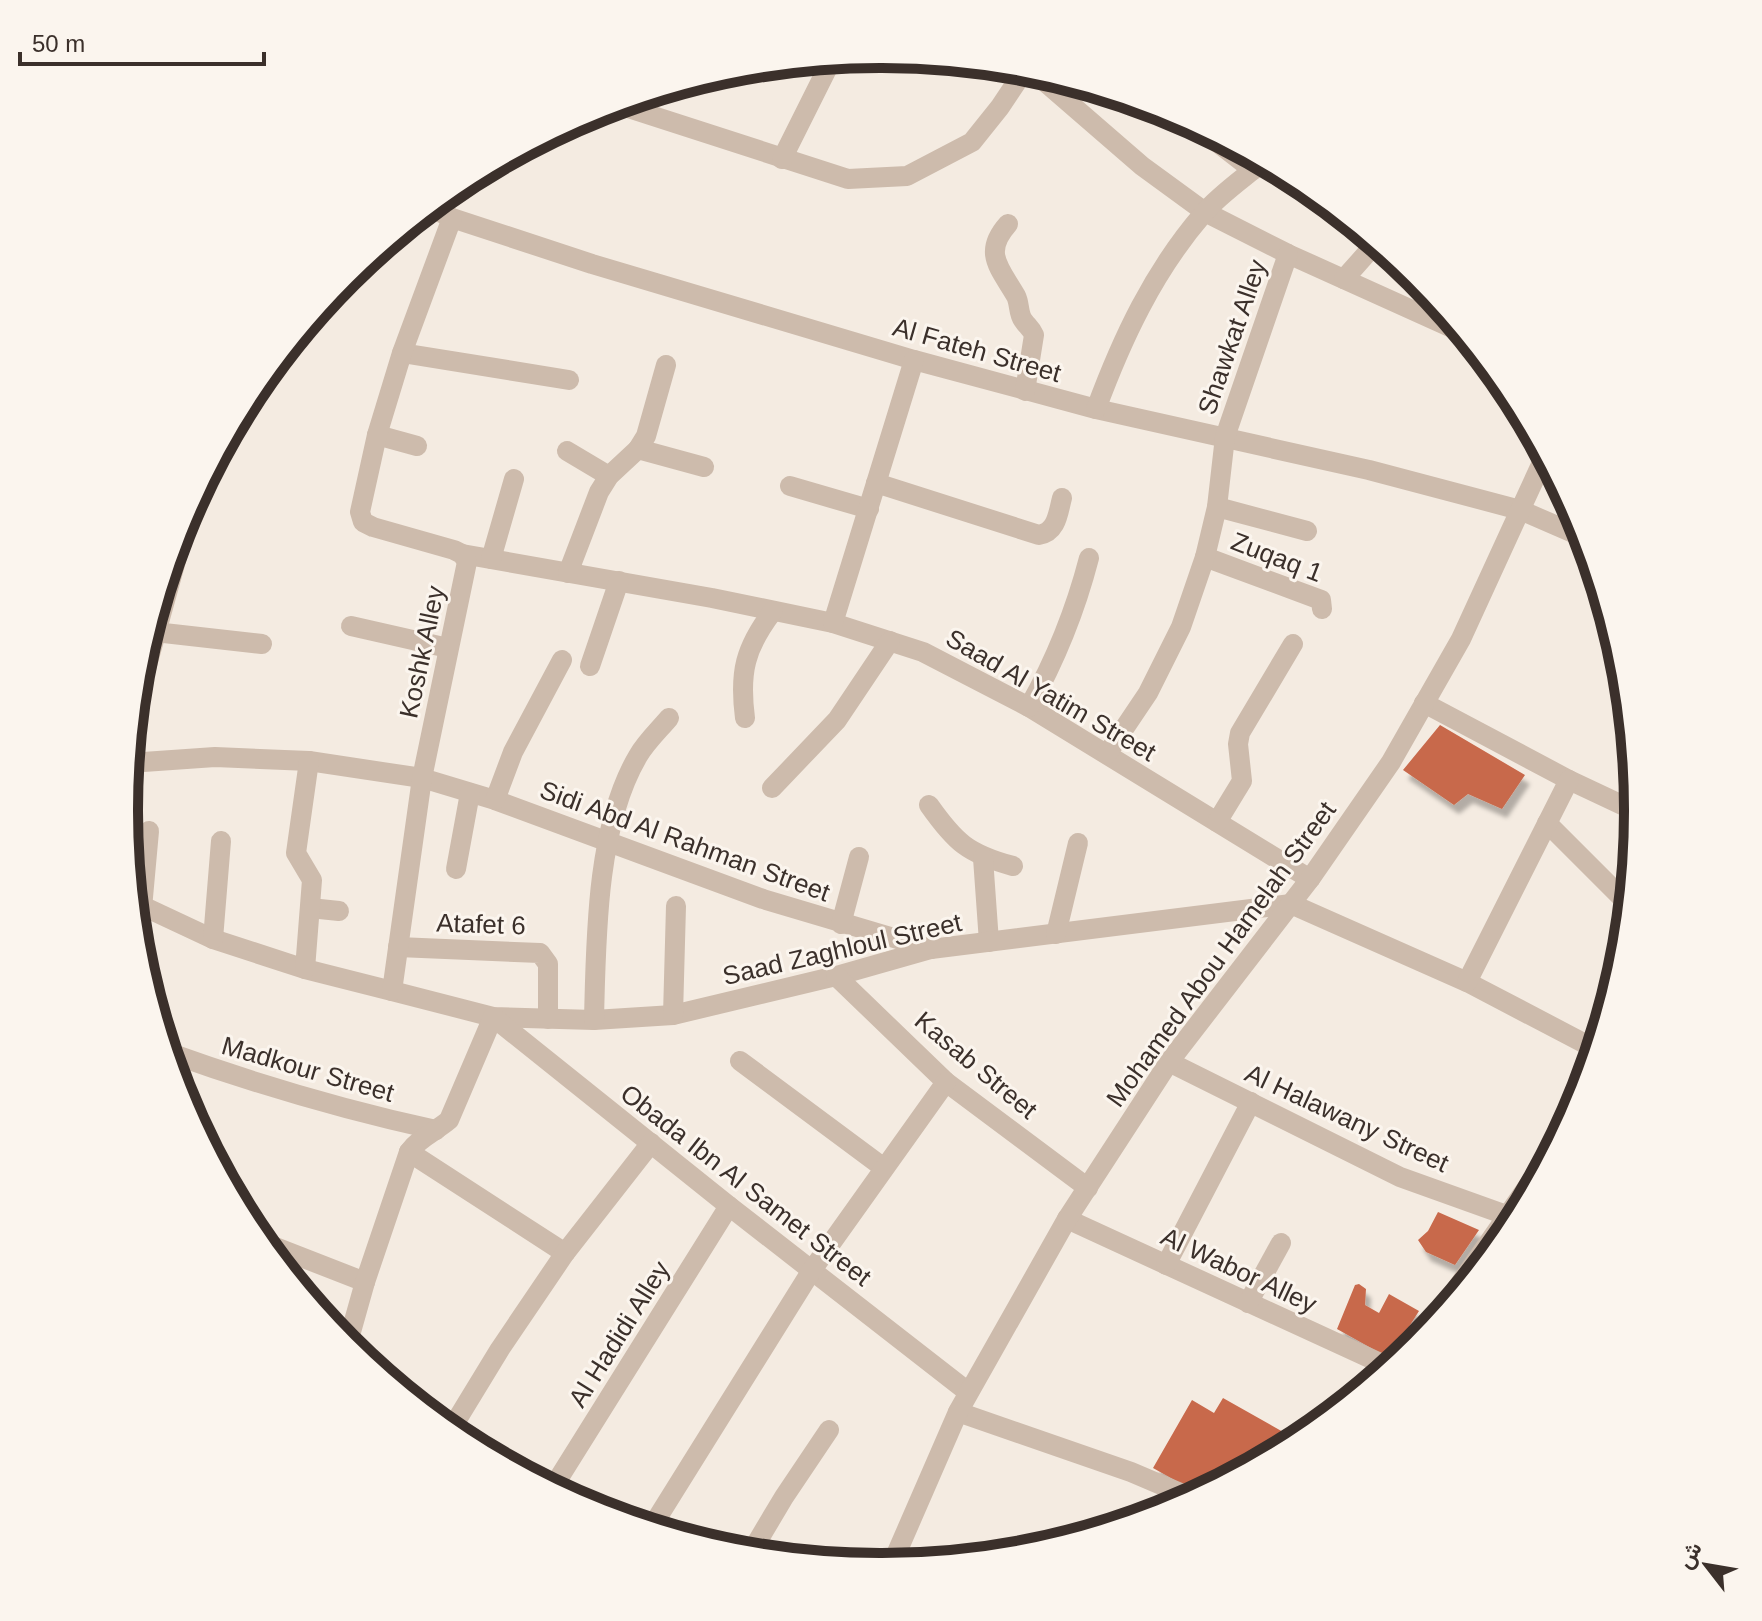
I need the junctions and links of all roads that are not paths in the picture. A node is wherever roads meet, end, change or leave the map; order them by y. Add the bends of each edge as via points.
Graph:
1 (825, 71) edge
2 (1019, 81) edge
3 (1050, 88) edge
4 (634, 110) edge
5 (782, 159) junction
6 (1255, 169) edge
7 (1205, 212) junction
8 (441, 213) edge
9 (452, 218) junction
10 (1008, 224) dead end
11 (1369, 251) edge
12 (1288, 254) junction
13 (1344, 279) junction
14 (1440, 323) edge
15 (402, 353) junction
16 (914, 360) junction
17 (666, 365) dead end
18 (569, 380) dead end
19 (1025, 391) junction
20 (1096, 409) junction
21 (377, 435) junction
22 (1225, 437) junction
23 (417, 446) dead end
24 (638, 449) junction
25 (567, 451) dead end
26 (704, 467) dead end
27 (1539, 468) edge
28 (609, 476) junction
29 (514, 479) dead end
30 (876, 483) junction
31 (790, 486) dead end
32 (1062, 498) dead end
33 (1217, 507) junction
34 (869, 509) junction
35 (1520, 510) junction
36 (1307, 531) dead end
37 (1569, 531) edge
38 (462, 554) junction
39 (1205, 557) junction
40 (1089, 558) dead end
41 (491, 559) junction
42 (568, 573) junction
43 (619, 581) junction
44 (1322, 609) dead end
45 (773, 611) junction
46 (833, 623) junction
47 (351, 626) dead end
48 (161, 633) edge
49 (890, 641) junction
50 (262, 644) dead end
51 (1293, 644) dead end
52 (448, 648) junction
53 (562, 660) dead end
54 (590, 666) dead end
55 (1424, 703) junction
56 (1029, 707) junction
57 (669, 718) dead end
58 (745, 718) dead end
59 (1107, 754) junction
60 (309, 761) junction
61 (140, 762) edge
62 (422, 778) junction
63 (1569, 780) junction
64 (772, 788) dead end
65 (470, 793) junction
66 (495, 800) junction
67 (929, 805) dead end
68 (1624, 806) edge
69 (1217, 822) junction
70 (1547, 823) junction
71 (149, 831) dead end
72 (221, 841) dead end
73 (609, 842) junction
74 (1078, 843) dead end
75 (859, 857) dead end
76 (983, 858) junction
77 (1013, 866) dead end
78 (456, 869) dead end
79 (142, 878) edge
80 (1310, 879) junction
81 (1618, 894) edge
82 (1291, 904) junction
83 (676, 906) dead end
84 (145, 908) edge
85 (310, 908) junction
86 (339, 911) dead end
87 (841, 924) junction
88 (1056, 934) junction
89 (213, 939) junction
90 (989, 942) junction
91 (398, 947) junction
92 (931, 949) junction
93 (305, 969) junction
94 (836, 976) junction
95 (1467, 982) junction
96 (392, 991) junction
97 (673, 1015) junction
98 (493, 1017) junction
99 (548, 1019) junction
100 (594, 1020) junction
101 (1586, 1044) edge
102 (181, 1057) edge
103 (740, 1061) dead end
104 (1169, 1062) junction
105 (946, 1082) junction
106 (1251, 1102) junction
107 (436, 1130) junction
108 (651, 1143) junction
109 (409, 1152) junction
110 (884, 1168) junction
111 (1088, 1188) junction
112 (729, 1206) junction
113 (1504, 1214) edge
114 (1067, 1219) junction
115 (1281, 1243) dead end
116 (283, 1250) edge
117 (565, 1253) junction
118 (1166, 1265) junction
119 (812, 1270) junction
120 (365, 1282) junction
121 (1248, 1303) junction
122 (351, 1331) edge
123 (1378, 1362) edge
124 (968, 1392) junction
125 (958, 1412) junction
126 (457, 1420) edge
127 (829, 1430) dead end
128 (559, 1479) edge
129 (1176, 1491) edge
130 (657, 1518) edge
131 (757, 1542) edge
132 (897, 1552) edge

1 - 5 street
2 - 5 street via 972,142 907,176 848,179
3 - 7 street
4 - 5 street
6 - 7 street
7 - 12 street
7 - 20 street via 1141,305
8 - 9 street, Al Fateh Street
9 - 15 street, Koshk Alley
9 - 16 street, Al Fateh Street
10 - 19 street via 996,237 995,256 1034,335
11 - 13 street
12 - 13 street
12 - 22 street, Shawkat Alley
13 - 14 street
15 - 18 street
15 - 21 street, Koshk Alley
16 - 19 street, Al Fateh Street
16 - 30 street
17 - 24 street
19 - 20 street, Al Fateh Street
20 - 22 street, Al Fateh Street
21 - 23 street
21 - 38 street, Koshk Alley via 360,512 363,522
22 - 33 street, Shawkat Alley
22 - 35 street, Al Fateh Street
24 - 26 street
24 - 28 street
25 - 28 street
27 - 35 street, Mohamed Abou Hamelah Street
28 - 42 street
29 - 41 street
30 - 32 street via 1039,535 1054,527
30 - 34 street
31 - 34 street
33 - 36 street
33 - 39 street, Shawkat Alley
34 - 46 street
35 - 37 street, Al Fateh Street
35 - 55 street, Mohamed Abou Hamelah Street via 1461,639
38 - 41 street, Saad Al Yatim Street
38 - 52 street, Koshk Alley via 467,571
39 - 44 street, Zuqaq 1 via 1321,600
39 - 59 street, Shawkat Alley via 1181,627 1155,680
40 - 56 street via 1060,648
41 - 42 street, Saad Al Yatim Street
42 - 43 street, Saad Al Yatim Street
43 - 45 street, Saad Al Yatim Street
43 - 54 street
45 - 46 street, Saad Al Yatim Street
45 - 58 street via 745,661
46 - 49 street, Saad Al Yatim Street
47 - 52 street
48 - 50 street
49 - 56 street, Saad Al Yatim Street via 923,652
49 - 64 street via 837,720
51 - 69 street via 1240,733 1242,781
52 - 62 street, Koshk Alley
53 - 66 street via 513,752
55 - 63 street
55 - 80 street, Mohamed Abou Hamelah Street via 1391,762
56 - 59 street, Saad Al Yatim Street
57 - 73 street via 638,754 618,796
59 - 69 street, Saad Al Yatim Street
60 - 61 street, Sidi Abd Al Rahman Street via 215,757
60 - 62 street, Sidi Abd Al Rahman Street
60 - 85 street via 296,853 312,880
62 - 65 street, Sidi Abd Al Rahman Street
62 - 91 street, Koshk Alley
63 - 68 street
63 - 70 street
65 - 66 street, Sidi Abd Al Rahman Street
65 - 78 street
66 - 73 street, Sidi Abd Al Rahman Street
67 - 76 street via 951,836
69 - 80 street, Saad Al Yatim Street
70 - 81 street
70 - 95 street
71 - 79 street
72 - 89 street
73 - 87 street, Sidi Abd Al Rahman Street
73 - 100 street via 596,931
74 - 88 street
75 - 87 street
76 - 77 street
76 - 90 street
80 - 82 street, Mohamed Abou Hamelah Street
82 - 88 street, Saad Zaghloul Street
82 - 95 street
82 - 104 street, Mohamed Abou Hamelah Street
83 - 97 street
84 - 89 street, Saad Zaghloul Street
85 - 86 street
85 - 93 street
87 - 92 street, Sidi Abd Al Rahman Street
88 - 90 street, Saad Zaghloul Street
89 - 93 street, Saad Zaghloul Street
90 - 92 street, Saad Zaghloul Street
91 - 96 street, Koshk Alley
91 - 99 street, Atafet 6 via 540,953 548,964
92 - 94 street, Saad Zaghloul Street
93 - 96 street, Saad Zaghloul Street
94 - 97 street, Saad Zaghloul Street
94 - 105 street, Kasab Street
95 - 101 street
96 - 98 street, Saad Zaghloul Street
97 - 100 street, Saad Zaghloul Street
98 - 99 street, Saad Zaghloul Street
98 - 107 street via 449,1120
98 - 108 street, Obada Ibn Al Samet Street
99 - 100 street, Saad Zaghloul Street
102 - 107 street, Madkour Street via 341,1109
103 - 110 street
104 - 106 street, Al Halawany Street
104 - 111 street, Mohamed Abou Hamelah Street
105 - 110 street
105 - 111 street, Kasab Street
106 - 113 street, Al Halawany Street via 1400,1177
106 - 118 street
107 - 109 street
108 - 112 street, Obada Ibn Al Samet Street
108 - 117 street
109 - 117 street
109 - 120 street
110 - 119 street
111 - 114 street, Mohamed Abou Hamelah Street
112 - 119 street, Obada Ibn Al Samet Street
112 - 128 street, Al Hadidi Alley
114 - 118 street, Al Wabor Alley
114 - 124 street, Mohamed Abou Hamelah Street
115 - 121 street
116 - 120 street
117 - 126 street
118 - 121 street, Al Wabor Alley
119 - 124 street, Obada Ibn Al Samet Street
119 - 130 street
120 - 122 street
121 - 123 street, Al Wabor Alley
124 - 125 street, Mohamed Abou Hamelah Street
125 - 129 street
125 - 132 street, Mohamed Abou Hamelah Street
127 - 131 street

